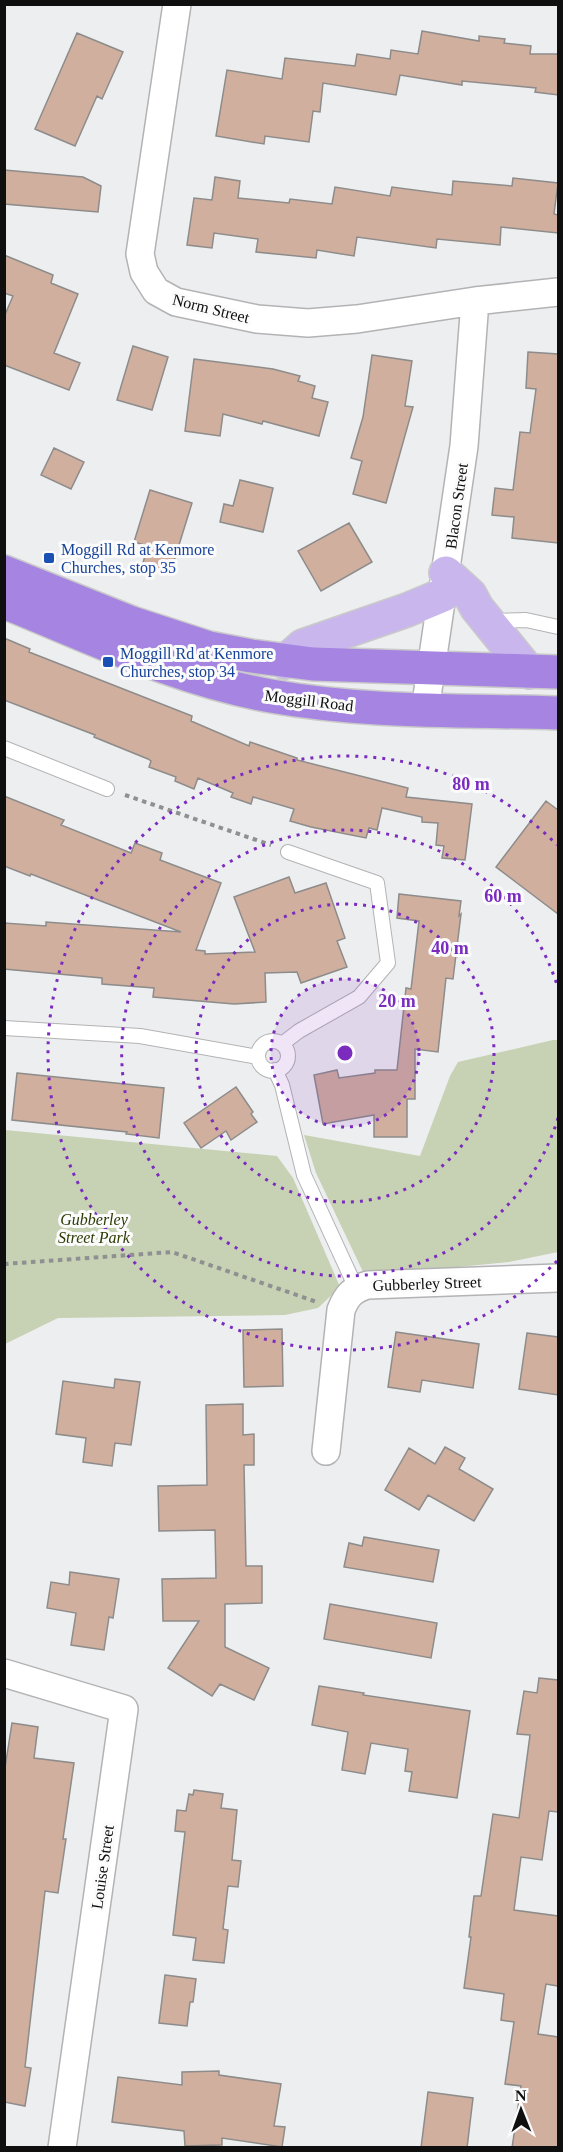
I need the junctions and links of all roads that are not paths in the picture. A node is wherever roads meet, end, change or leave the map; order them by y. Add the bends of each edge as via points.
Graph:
1 (177, 4) edge
2 (558, 292) edge
3 (475, 301) junction
4 (4, 572) edge
5 (444, 584) junction
6 (4, 602) edge
7 (488, 621) junction
8 (558, 627) edge
9 (285, 662) junction
10 (431, 669) junction
11 (544, 672) edge
12 (425, 710) junction
13 (558, 713) edge
14 (4, 748) edge
15 (107, 789) road end
16 (288, 852) road end
17 (4, 1028) edge
18 (282, 1044) junction
19 (258, 1057) junction
20 (275, 1070) junction
21 (558, 1278) edge
22 (349, 1299) junction
23 (326, 1451) dead end
24 (4, 1673) edge
25 (62, 2148) edge

1 - 3 street, Norm Street via 140,254 144,272 156,291 176,302 257,319 308,323
2 - 3 street, Norm Street
3 - 5 street, Blacon Street via 464,446
4 - 9 highway via 173,637
5 - 7 main road via 470,595
5 - 9 main road via 407,610 303,646
5 - 10 street, Blacon Street
6 - 12 highway, Moggill Road via 165,666 228,686 327,704
7 - 8 lane via 526,620
7 - 11 main road
9 - 10 highway
10 - 11 highway
10 - 12 street, Blacon Street
12 - 13 highway, Moggill Road
14 - 15 lane
16 - 18 lane via 377,883 388,963 359,997 298,1030
17 - 19 lane via 140,1036
18 - 19 lane via 266,1043
18 - 20 lane via 287,1060
19 - 20 lane via 263,1067
20 - 22 lane via 304,1174
21 - 22 street, Gubberley Street via 368,1285
22 - 23 street
24 - 25 street, Louise Street via 124,1709

